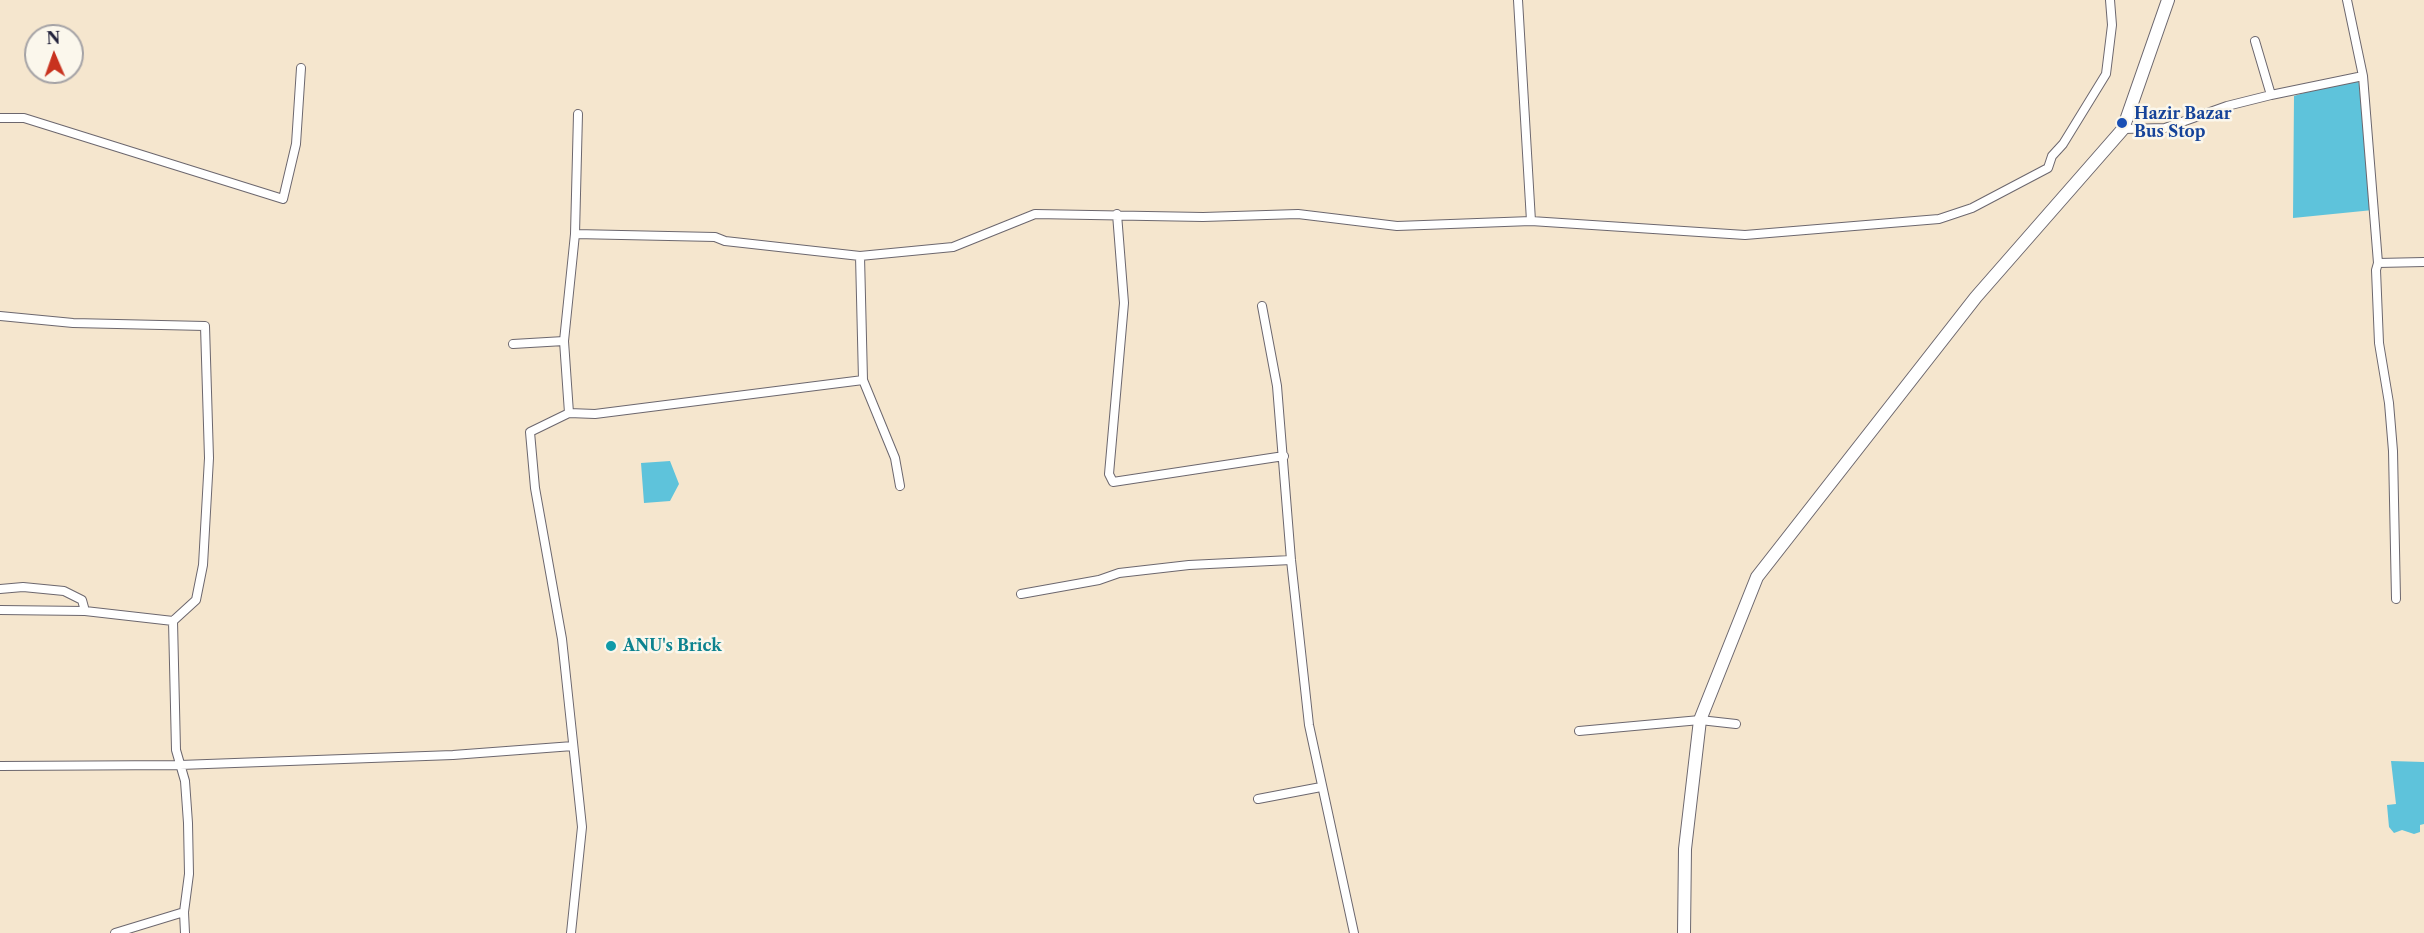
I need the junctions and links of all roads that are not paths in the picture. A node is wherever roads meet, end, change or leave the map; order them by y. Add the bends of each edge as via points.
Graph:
1 (1518, 0) edge
2 (2110, 0) edge
3 (2168, 0) edge
4 (2347, 0) edge
5 (2255, 40) dead end
6 (301, 68) dead end
7 (2364, 76) junction
8 (2271, 95) junction
9 (578, 114) dead end
10 (0, 118) edge
11 (2123, 129) junction
12 (1117, 214) junction
13 (1531, 221) junction
14 (575, 234) junction
15 (860, 256) junction
16 (2424, 262) edge
17 (2378, 263) junction
18 (1262, 306) dead end
19 (0, 316) edge
20 (564, 341) junction
21 (513, 344) dead end
22 (863, 380) junction
23 (569, 413) junction
24 (1284, 456) junction
25 (900, 486) dead end
26 (1291, 560) junction
27 (0, 589) edge
28 (1021, 594) dead end
29 (2396, 599) dead end
30 (0, 609) edge
31 (84, 611) junction
32 (173, 621) junction
33 (1700, 720) junction
34 (1736, 724) dead end
35 (1579, 731) dead end
36 (573, 746) junction
37 (180, 765) junction
38 (0, 766) edge
39 (1321, 787) junction
40 (1258, 799) dead end
41 (184, 912) junction
42 (115, 933) edge
43 (185, 933) edge
44 (571, 933) edge
45 (1354, 933) edge
46 (1684, 933) edge

1 - 13 street
2 - 13 street via 2112,25 2106,74 2048,168 1972,208 1939,219 1746,235
3 - 11 main road
4 - 7 street
5 - 8 street
6 - 10 street via 297,144 283,199 24,118
7 - 8 street
7 - 17 street
8 - 11 street via 2165,128
9 - 14 street
11 - 33 main road via 1976,297 1757,577
12 - 13 street via 1298,214 1397,226
12 - 15 street via 1035,213 953,247
12 - 24 street via 1124,303 1109,474 1113,482
14 - 15 street via 715,237
14 - 20 street
15 - 22 street
16 - 17 street
17 - 29 street via 2379,343 2393,451
18 - 24 street via 1277,386
19 - 32 street via 73,323 205,326 209,458 203,565 196,600
20 - 21 street
20 - 23 street
22 - 23 street via 595,414
22 - 25 street via 895,458
23 - 36 street via 530,432 535,488 562,639
24 - 26 street
26 - 28 street via 1119,573
26 - 39 street via 1309,725
27 - 31 street via 64,591 82,600
30 - 31 street
31 - 32 street
32 - 37 street via 176,750
33 - 34 street
33 - 35 street
33 - 46 main road via 1685,849
36 - 37 street via 453,755
36 - 44 street via 582,827
37 - 38 street
37 - 41 street via 188,823 189,874
39 - 40 street
39 - 45 street
41 - 42 street
41 - 43 street

